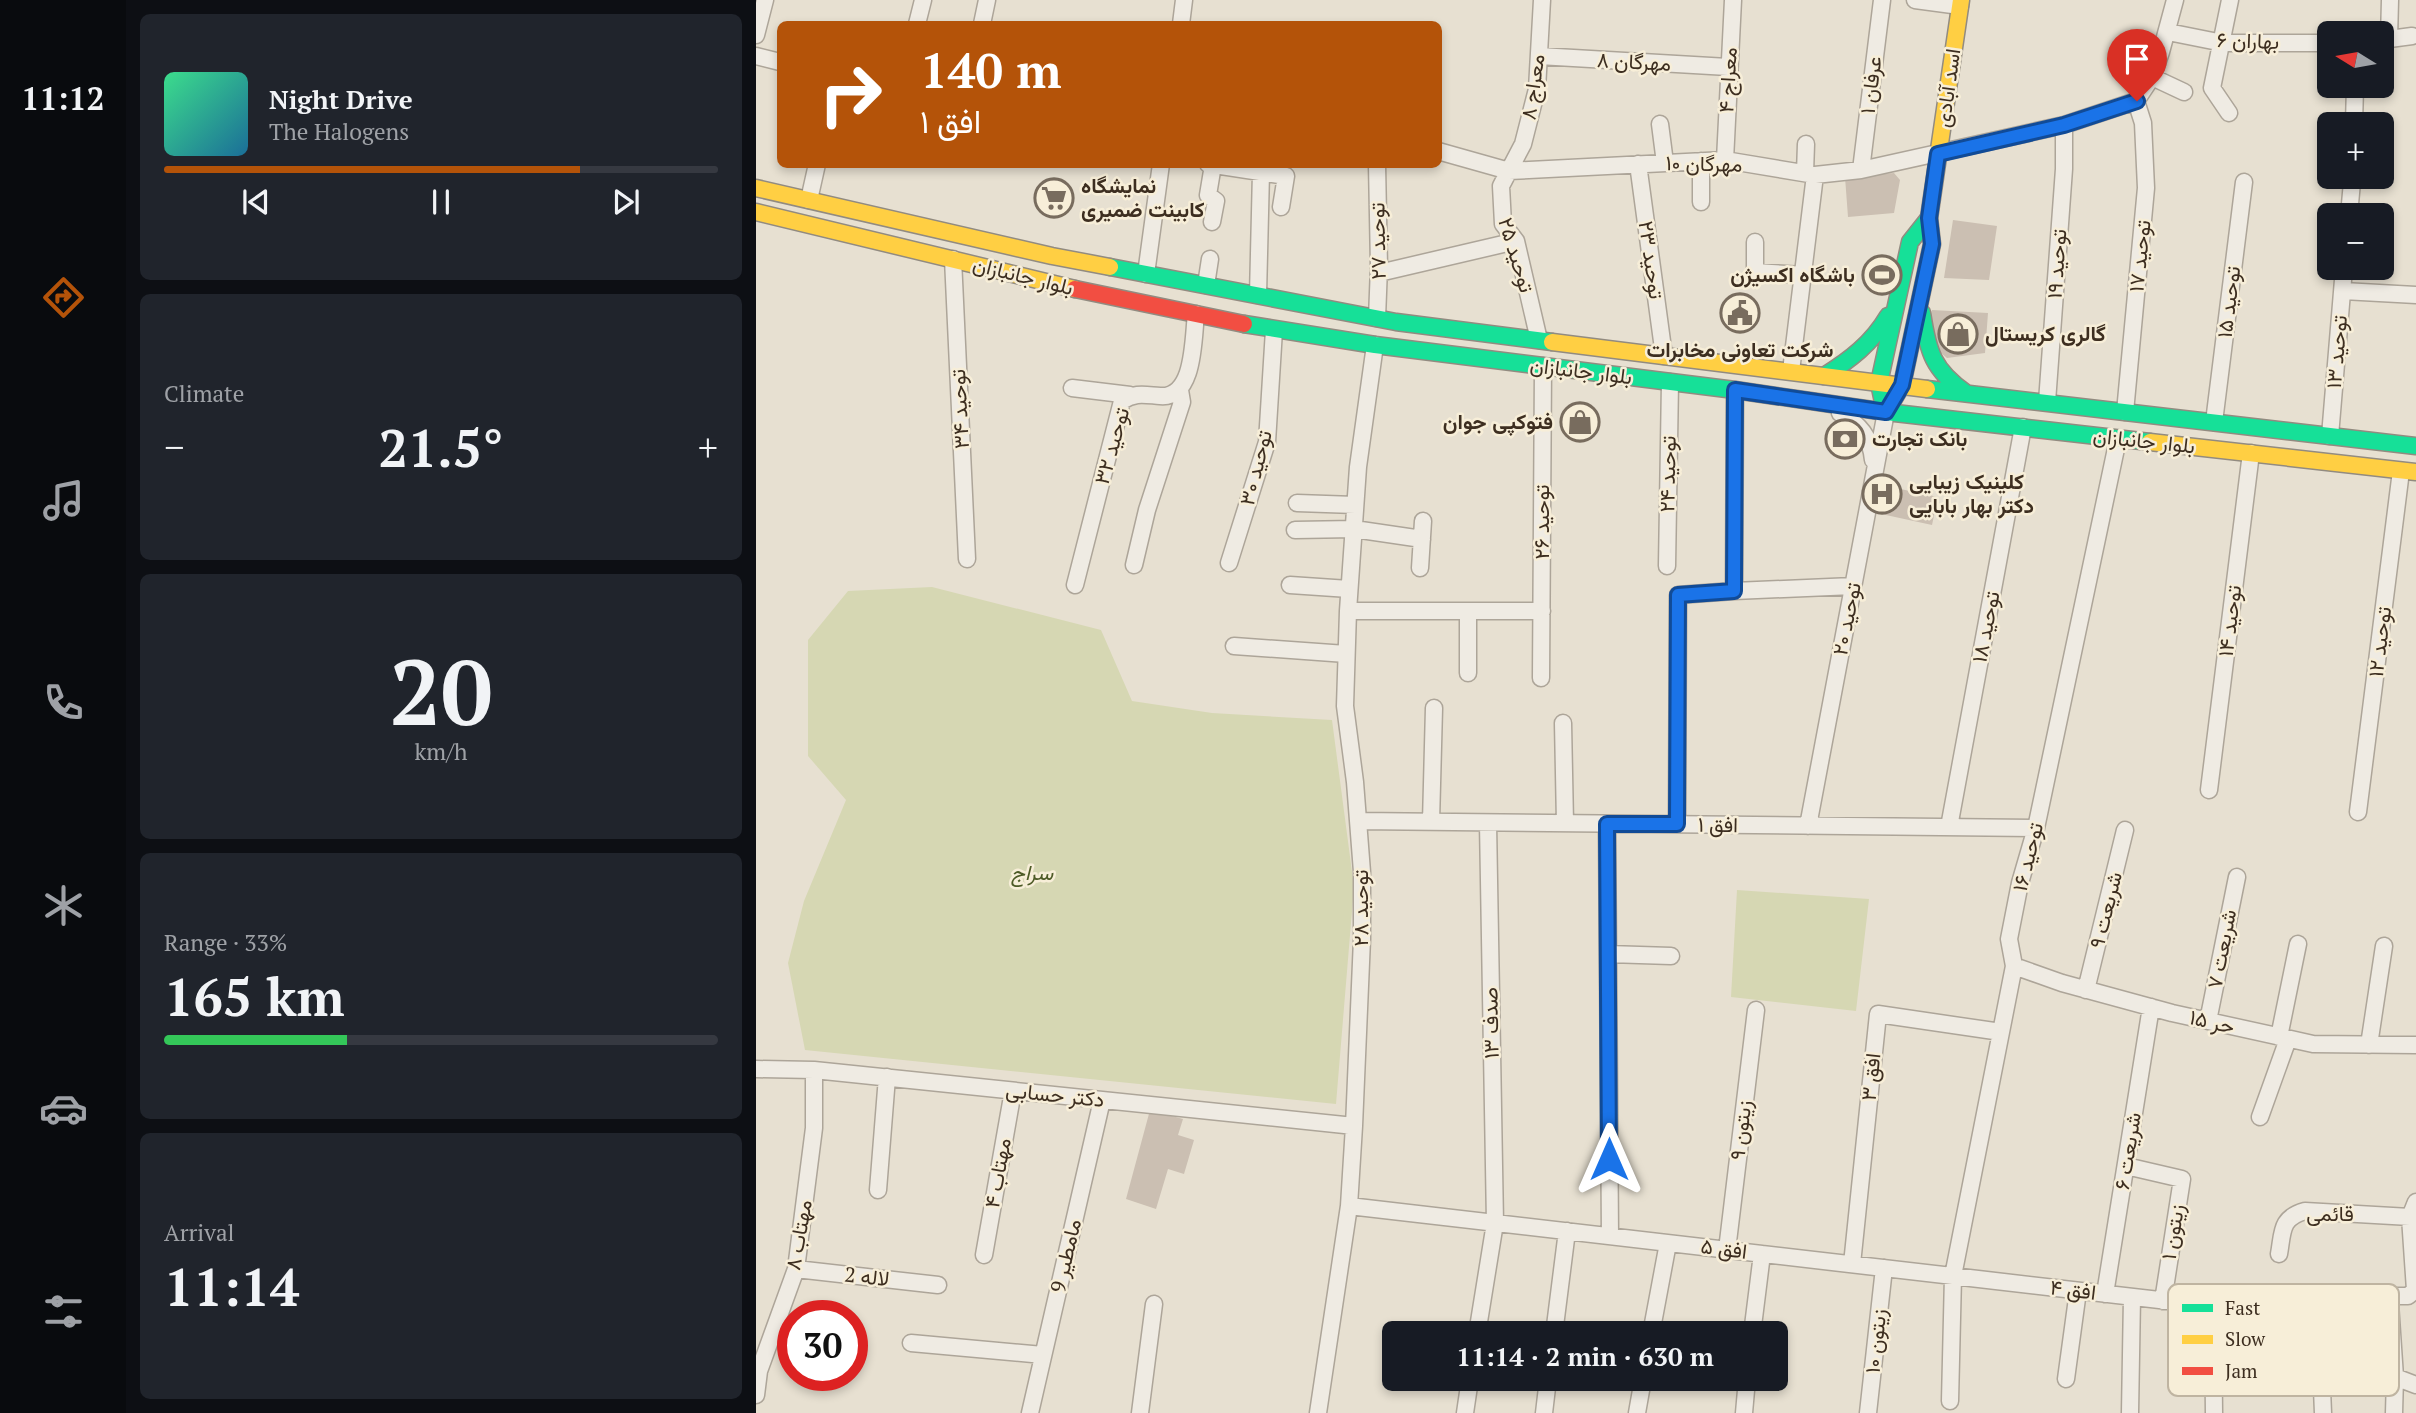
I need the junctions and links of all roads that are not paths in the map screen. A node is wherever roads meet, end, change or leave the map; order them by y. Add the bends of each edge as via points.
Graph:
1 (765, 0) edge
2 (923, 0) edge
3 (987, 0) edge
4 (1184, 0) edge
5 (1542, 0) edge
6 (1732, 0) edge
7 (1882, 0) edge
8 (1915, 0) edge
9 (2175, 0) edge
10 (2230, 0) edge
11 (2390, 0) edge
12 (1961, 3) edge
13 (918, 21) edge
14 (983, 21) edge
15 (1181, 21) edge
16 (2387, 21) edge
17 (2168, 32) junction
18 (756, 35) edge
19 (2412, 36) dead end
20 (2394, 38) edge
21 (2223, 43) junction
22 (2317, 43) edge
23 (756, 56) edge
24 (1539, 57) junction
25 (777, 61) edge
26 (1728, 68) junction
27 (2152, 77) junction
28 (2184, 92) dead end
29 (2137, 101) junction
30 (2229, 113) dead end
31 (1660, 124) dead end
32 (2064, 125) junction
33 (1806, 144) dead end
34 (1442, 152) edge
35 (1938, 154) junction
36 (1725, 160) junction
37 (1701, 161) junction
38 (1665, 163) junction
39 (1638, 164) junction
40 (816, 168) edge
41 (1160, 168) edge
42 (1211, 168) edge
43 (1377, 168) edge
44 (1261, 169) edge
45 (1861, 170) junction
46 (1509, 171) junction
47 (1810, 174) junction
48 (2244, 182) dead end
49 (756, 188) edge
50 (809, 200) junction
51 (1701, 202) dead end
52 (1280, 207) dead end
53 (756, 212) edge
54 (1929, 218) junction
55 (1212, 222) dead end
56 (1516, 241) junction
57 (1755, 242) dead end
58 (953, 259) junction
59 (1210, 259) dead end
60 (1379, 273) junction
61 (1146, 274) junction
62 (1802, 275) junction
63 (2343, 280) edge
64 (1206, 285) junction
65 (2343, 290) junction
66 (1258, 295) junction
67 (2416, 295) edge
68 (1898, 296) junction
69 (1920, 300) junction
70 (1196, 314) junction
71 (1377, 318) junction
72 (1274, 330) junction
73 (1539, 340) junction
74 (1375, 345) junction
75 (1664, 356) junction
76 (1543, 366) junction
77 (1791, 371) junction
78 (1824, 376) junction
79 (1670, 382) junction
80 (1880, 383) junction
81 (1902, 385) junction
82 (1072, 388) dead end
83 (1180, 390) junction
84 (1735, 390) junction
85 (1966, 393) junction
86 (1130, 395) junction
87 (2047, 402) junction
88 (1823, 403) junction
89 (1886, 412) junction
90 (2125, 412) junction
91 (2214, 422) junction
92 (2023, 428) junction
93 (2330, 436) junction
94 (2118, 439) junction
95 (2416, 446) edge
96 (2250, 453) junction
97 (1875, 471) junction
98 (2409, 472) edge
99 (1297, 503) dead end
100 (1355, 505) junction
101 (1423, 521) dead end
102 (1354, 529) junction
103 (1294, 530) dead end
104 (1422, 539) junction
105 (967, 558) dead end
106 (1229, 563) dead end
107 (1134, 565) dead end
108 (1667, 566) dead end
109 (1420, 568) dead end
110 (1075, 585) dead end
111 (1290, 585) dead end
112 (1853, 586) junction
113 (1349, 589) junction
114 (1734, 591) junction
115 (1348, 611) junction
116 (1542, 611) junction
117 (1468, 612) junction
118 (1234, 646) dead end
119 (1346, 654) junction
120 (1468, 673) dead end
121 (1541, 678) dead end
122 (1434, 708) dead end
123 (1563, 723) dead end
124 (2209, 790) dead end
125 (2358, 812) dead end
126 (1358, 821) junction
127 (1431, 822) junction
128 (1488, 823) junction
129 (1565, 823) junction
130 (1607, 824) junction
131 (1677, 824) junction
132 (1808, 825) junction
133 (1949, 827) junction
134 (2036, 828) junction
135 (2125, 830) dead end
136 (2237, 877) dead end
137 (2298, 944) dead end
138 (2384, 946) dead end
139 (1608, 954) junction
140 (1671, 956) dead end
141 (2014, 966) junction
142 (2086, 990) junction
143 (2151, 1007) junction
144 (1756, 1010) dead end
145 (2208, 1021) junction
146 (2001, 1032) junction
147 (2284, 1038) junction
148 (2369, 1045) junction
149 (2416, 1045) edge
150 (756, 1069) edge
151 (814, 1070) junction
152 (887, 1077) junction
153 (1013, 1091) junction
154 (1102, 1100) junction
155 (2260, 1117) dead end
156 (1354, 1126) junction
157 (2126, 1166) junction
158 (878, 1190) dead end
159 (1349, 1206) junction
160 (2413, 1209) edge
161 (1495, 1223) junction
162 (1567, 1231) junction
163 (1609, 1236) junction
164 (1668, 1243) junction
165 (1727, 1250) junction
166 (1762, 1254) junction
167 (2279, 1254) dead end
168 (984, 1255) dead end
169 (1852, 1264) junction
170 (1884, 1268) junction
171 (796, 1269) junction
172 (1953, 1276) junction
173 (938, 1285) dead end
174 (2078, 1291) junction
175 (2105, 1294) junction
176 (2399, 1296) edge
177 (2132, 1297) junction
178 (2163, 1301) junction
179 (2168, 1302) edge
180 (1154, 1304) dead end
181 (1479, 1321) edge
182 (1556, 1321) edge
183 (1653, 1321) edge
184 (1754, 1321) edge
185 (911, 1343) dead end
186 (1043, 1355) junction
187 (758, 1371) edge
188 (2066, 1379) dead end
189 (2399, 1379) edge
190 (2416, 1385) edge
191 (1468, 1391) edge
192 (1547, 1391) edge
193 (1641, 1391) edge
194 (756, 1395) edge
195 (1950, 1401) dead end
196 (1744, 1405) edge
197 (1030, 1413) edge
198 (1140, 1413) edge
199 (1318, 1413) edge
200 (1465, 1413) edge
201 (1544, 1413) edge
202 (1637, 1413) edge
203 (1757, 1413) edge
204 (1868, 1413) edge
205 (2130, 1413) edge

1 - 18 street
2 - 13 street
3 - 14 street
4 - 15 street
5 - 24 street, معراج ۸
6 - 26 street, معراج ۴
7 - 45 street, عرفان ۱
8 - 12 street
9 - 17 street
10 - 21 street
11 - 16 street
12 - 35 main road, اسد آبادی
17 - 21 street, بهاران ۶
17 - 27 street
19 - 20 street
21 - 22 street, بهاران ۶
21 - 30 street via 2212,88
23 - 25 street
24 - 26 street, مهرگان ۸
24 - 46 street, معراج ۸ via 1524,144
26 - 36 street, معراج ۴
27 - 28 street
27 - 29 street
29 - 32 street, مهرگان ۱۰
29 - 90 street, توحید ۱۷ via 2143,123 2146,188
31 - 38 street
32 - 35 street, مهرگان ۱۰
32 - 87 street, توحید ۱۹
33 - 47 street
34 - 46 street, مهرگان ۱۰
35 - 45 street, مهرگان ۱۰
35 - 54 main road, اسد آبادی
36 - 37 street, مهرگان ۱۰
36 - 47 street, مهرگان ۱۰
37 - 38 street, مهرگان ۱۰
37 - 51 street
38 - 39 street, مهرگان ۱۰
39 - 46 street, مهرگان ۱۰
39 - 75 street, توحید ۲۳
40 - 50 street
41 - 61 street
42 - 55 street via 1208,195 1216,201
43 - 60 street, توحید ۲۷
44 - 52 street via 1286,176
44 - 66 street
45 - 47 street, مهرگان ۱۰
46 - 56 street, توحید ۲۵ via 1501,186 1503,224
47 - 62 street
48 - 91 street, توحید ۱۵
49 - 50 main road, بلوار جانبازان
50 - 61 main road, بلوار جانبازان
53 - 58 main road, بلوار جانبازان
54 - 68 main road, اسد آبادی via 1910,242
54 - 69 main road, اسد آبادی via 1932,244
56 - 60 street
56 - 73 street, توحید ۲۵
57 - 62 street via 1755,272
58 - 70 main road, بلوار جانبازان
58 - 105 street, توحید ۳۴
59 - 64 street
60 - 71 street, توحید ۲۷
61 - 64 main road, بلوار جانبازان
62 - 77 street
63 - 65 street, توحید ۱۳
64 - 66 main road, بلوار جانبازان
65 - 67 street
65 - 93 street, توحید ۱۳
66 - 71 main road, بلوار جانبازان
68 - 78 main road via 1868,345
68 - 80 main road, اسد آبادی
69 - 81 main road, اسد آبادی
69 - 85 main road via 1934,365
70 - 72 main road, بلوار جانبازان
70 - 83 street via 1189,375
71 - 73 main road, بلوار جانبازان
72 - 74 main road, بلوار جانبازان
72 - 106 street, توحید ۳۰ via 1267,442
73 - 75 main road, بلوار جانبازان
74 - 76 main road, بلوار جانبازان
74 - 100 street, توحید ۲۸
75 - 77 main road, بلوار جانبازان
76 - 79 main road, بلوار جانبازان
76 - 116 street, توحید ۲۶
77 - 78 main road, بلوار جانبازان
78 - 80 main road, بلوار جانبازان
79 - 84 main road, بلوار جانبازان
79 - 108 street, توحید ۲۴
80 - 81 main road, بلوار جانبازان
80 - 89 main road
81 - 85 main road, بلوار جانبازان
81 - 89 main road, اسد آبادی
82 - 86 street
83 - 86 street, توحید ۳۲ via 1164,397
83 - 107 street via 1182,402
84 - 88 main road, بلوار جانبازان
84 - 114 street
85 - 87 main road, بلوار جانبازان
86 - 110 street, توحید ۳۲ via 1122,401
87 - 90 main road, بلوار جانبازان
88 - 89 main road, بلوار جانبازان
88 - 97 street via 1858,424 1870,442
89 - 92 main road, بلوار جانبازان
89 - 97 street, توحید ۲۰
90 - 91 main road, بلوار جانبازان
91 - 93 main road, بلوار جانبازان
92 - 94 main road, بلوار جانبازان
92 - 133 street, توحید ۱۸
93 - 95 main road, بلوار جانبازان
94 - 96 main road, بلوار جانبازان
94 - 134 street, توحید ۱۶
96 - 98 main road, بلوار جانبازان
96 - 124 street, توحید ۱۴
97 - 112 street, توحید ۲۰
98 - 125 street, توحید ۱۲
99 - 100 street
100 - 102 street, توحید ۲۸
101 - 104 street
102 - 103 street
102 - 104 street
102 - 113 street, توحید ۲۸
104 - 109 street
111 - 113 street
112 - 114 street
112 - 132 street, توحید ۲۰
113 - 115 street, توحید ۲۸
114 - 131 street via 1678,595
115 - 117 street
115 - 119 street, توحید ۲۸
116 - 117 street
116 - 121 street, توحید ۲۶
117 - 120 street
118 - 119 street
119 - 126 street, توحید ۲۸ via 1345,706
122 - 127 street
123 - 129 street
126 - 127 street, افق ۱
126 - 156 street, توحید ۲۸ via 1362,939
127 - 128 street, افق ۱
128 - 129 street, افق ۱
128 - 161 street, صدف ۱۳
129 - 130 street, افق ۱
130 - 131 street, افق ۱
130 - 139 street
131 - 132 street, افق ۱
132 - 133 street, افق ۱
133 - 134 street, افق ۱
134 - 141 street, توحید ۱۶ via 2009,939
135 - 142 street, شریعت ۹
136 - 145 street, شریعت ۷
137 - 147 street
138 - 148 street
139 - 140 street
139 - 163 street
141 - 142 street, حر ۱۵
141 - 146 street, توحید ۱۶
142 - 143 street, حر ۱۵
143 - 145 street, حر ۱۵
143 - 157 street, شریعت ۶
144 - 165 street, زیتون ۹
145 - 147 street, حر ۱۵
146 - 169 street, افق ۳ via 1878,1014
146 - 172 street, توحید ۱۶
147 - 148 street, حر ۱۵ via 2313,1044
147 - 155 street
148 - 149 street, حر ۱۵
150 - 151 street, دکتر حسابی
151 - 152 street, دکتر حسابی
151 - 171 street, مهتاب ۸ via 814,1128
152 - 153 street, دکتر حسابی
152 - 158 street
153 - 154 street, دکتر حسابی
153 - 168 street, مهتاب ۴
154 - 156 street, دکتر حسابی
154 - 186 street, مامطیر 9
156 - 159 street, توحید ۲۸
157 - 175 street, شریعت ۶
157 - 178 street, زیتون ۱ via 2182,1179
159 - 161 street
159 - 199 street, توحید ۲۸
160 - 167 street, قائمی via 2291,1215
160 - 176 street via 2415,1290
161 - 162 street, افق ۵
161 - 181 street, صدف ۱۳
162 - 163 street, افق ۵
162 - 182 street
163 - 164 street, افق ۵
164 - 165 street, افق ۵
164 - 183 street
165 - 166 street, افق ۵
166 - 169 street, افق ۵
166 - 184 street
169 - 170 street, افق ۵
170 - 172 street, افق ۵
170 - 204 street, زیتون ۱۰
171 - 173 street, لاله 2
171 - 187 street, مهتاب ۸
172 - 174 street, افق ۴
172 - 195 street, توحید ۱۶
174 - 175 street, افق ۴
174 - 188 street
175 - 177 street, افق ۴
177 - 178 street, افق ۴
177 - 205 street
178 - 179 street, افق ۴
180 - 198 street
185 - 186 street
186 - 197 street, مامطیر 9
187 - 194 street, مهتاب ۸
189 - 190 street
191 - 200 street
192 - 201 street
193 - 202 street
196 - 203 street

